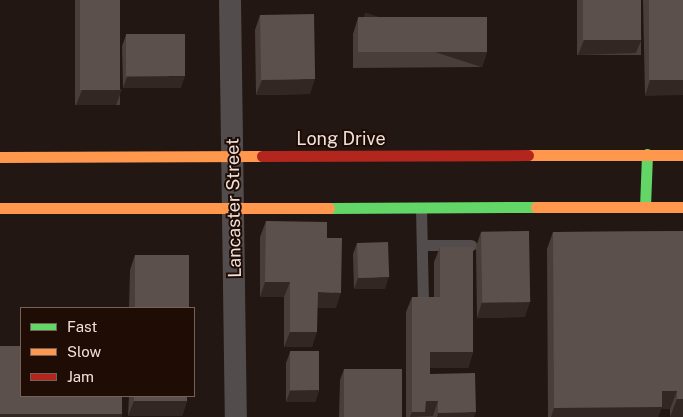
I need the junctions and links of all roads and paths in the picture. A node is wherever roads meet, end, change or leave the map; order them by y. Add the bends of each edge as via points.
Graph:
1 (230, 0) edge
2 (647, 154) junction
3 (683, 155) edge
4 (0, 157) edge
5 (234, 157) junction
6 (645, 207) junction
7 (683, 207) edge
8 (0, 208) edge
9 (235, 208) junction
10 (422, 208) junction
11 (422, 245) junction
12 (471, 245) edge
13 (423, 304) edge
14 (236, 417) edge

1 - 5 street, Lancaster Street
2 - 3 main road, Long Drive
2 - 5 main road, Long Drive
2 - 6 main road
4 - 5 main road, Long Drive
5 - 9 street, Lancaster Street
6 - 7 main road
6 - 10 main road
8 - 9 main road
9 - 10 main road
9 - 14 street, Lancaster Street
10 - 11 lane
11 - 12 lane
11 - 13 lane

